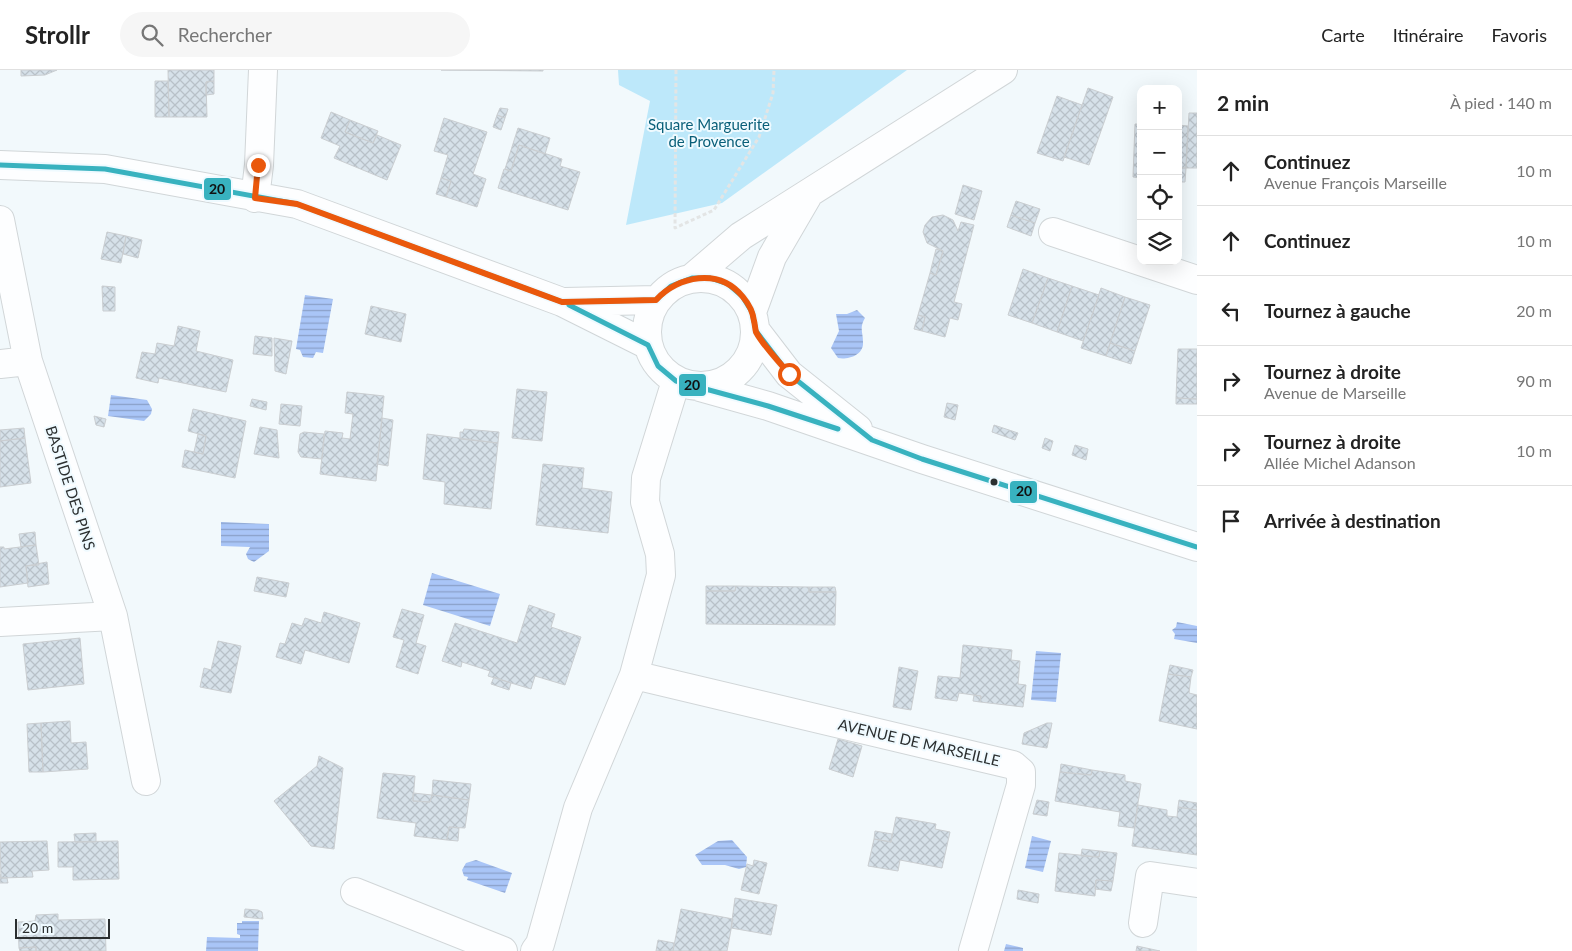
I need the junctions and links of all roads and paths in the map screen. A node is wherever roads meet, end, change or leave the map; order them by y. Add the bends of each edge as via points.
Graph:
1 (263, 70) edge
2 (676, 70) edge
3 (774, 70) edge
4 (1003, 70) edge
5 (0, 165) edge
6 (810, 192) junction
7 (255, 198) junction
8 (0, 220) edge
9 (1053, 232) dead end
10 (692, 278) junction
11 (1197, 280) edge
12 (656, 300) junction
13 (562, 302) junction
14 (754, 321) junction
15 (648, 346) junction
16 (28, 361) junction
17 (0, 364) edge
18 (688, 384) junction
19 (872, 440) junction
20 (1197, 547) edge
21 (113, 616) junction
22 (0, 622) edge
23 (634, 675) junction
24 (146, 781) dead end
25 (1197, 883) edge
26 (354, 892) dead end
27 (1143, 923) dead end
28 (503, 951) edge
29 (535, 951) edge
30 (973, 951) edge

1 - 7 street
2 - 3 path via 675,228 714,210 760,137 773,93
4 - 6 street
5 - 7 street via 105,169
6 - 10 street via 741,236
6 - 14 street via 772,257
7 - 13 street via 297,204
8 - 16 street, BASTIDE DES PINS
9 - 11 street
10 - 12 street via 671,286
10 - 14 street via 710,278 728,284 742,296
12 - 13 street
12 - 15 street via 646,330
13 - 15 street
14 - 18 street via 753,348 745,364 733,376 717,384
14 - 19 street via 789,374
15 - 18 street via 658,366
16 - 17 street
16 - 21 street, BASTIDE DES PINS
18 - 19 street
18 - 23 street via 646,478 645,502 660,554 661,575
19 - 20 street
21 - 22 street
21 - 24 street, BASTIDE DES PINS
23 - 29 street via 578,808 540,944
23 - 30 street, AVENUE DE MARSEILLE via 1013,765 1020,772 1021,785
25 - 27 street via 1150,876
26 - 28 street

